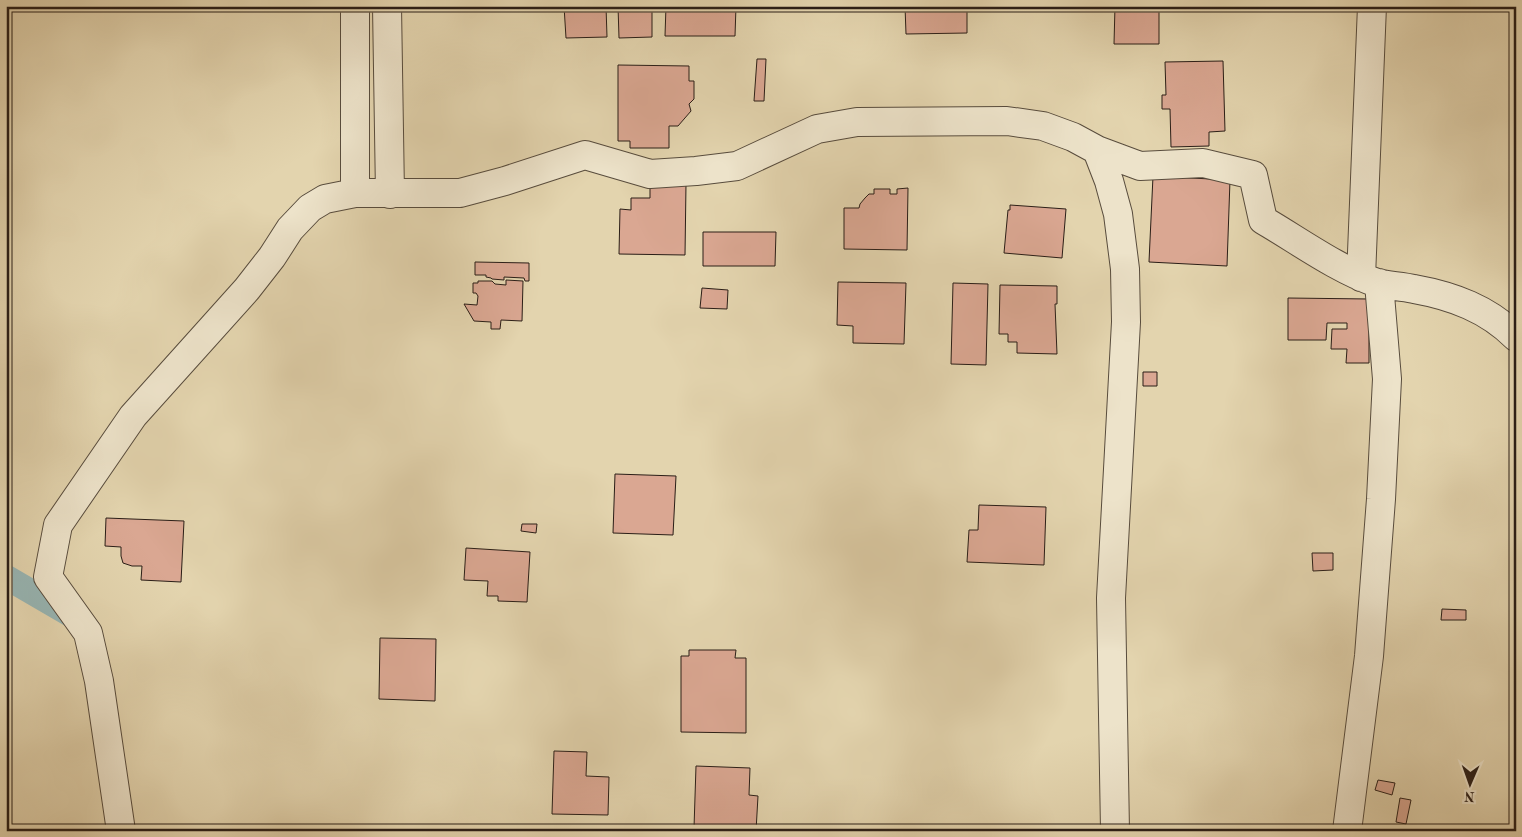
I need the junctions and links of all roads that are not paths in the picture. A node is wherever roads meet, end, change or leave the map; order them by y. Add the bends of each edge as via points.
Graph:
1 (356, 6) edge
2 (387, 6) edge
3 (1372, 6) edge
4 (1096, 150) junction
5 (355, 193) junction
6 (390, 194) junction
7 (1370, 280) junction
8 (1516, 337) edge
9 (122, 831) edge
10 (1115, 831) edge
11 (1347, 831) edge

1 - 5 street
2 - 6 street
3 - 7 street
4 - 6 street via 1043,126 1007,121 857,122 817,129 737,166 650,174 585,155 460,193
4 - 7 street via 1140,166 1202,163 1253,175 1263,220
4 - 10 street via 1110,181 1118,214 1125,278 1126,322 1111,598
5 - 6 street
5 - 9 street via 325,199 310,208 290,228 247,290 133,416 58,525 48,577 88,633 99,681
7 - 8 street via 1452,297 1482,310
7 - 11 street via 1387,379 1369,656

